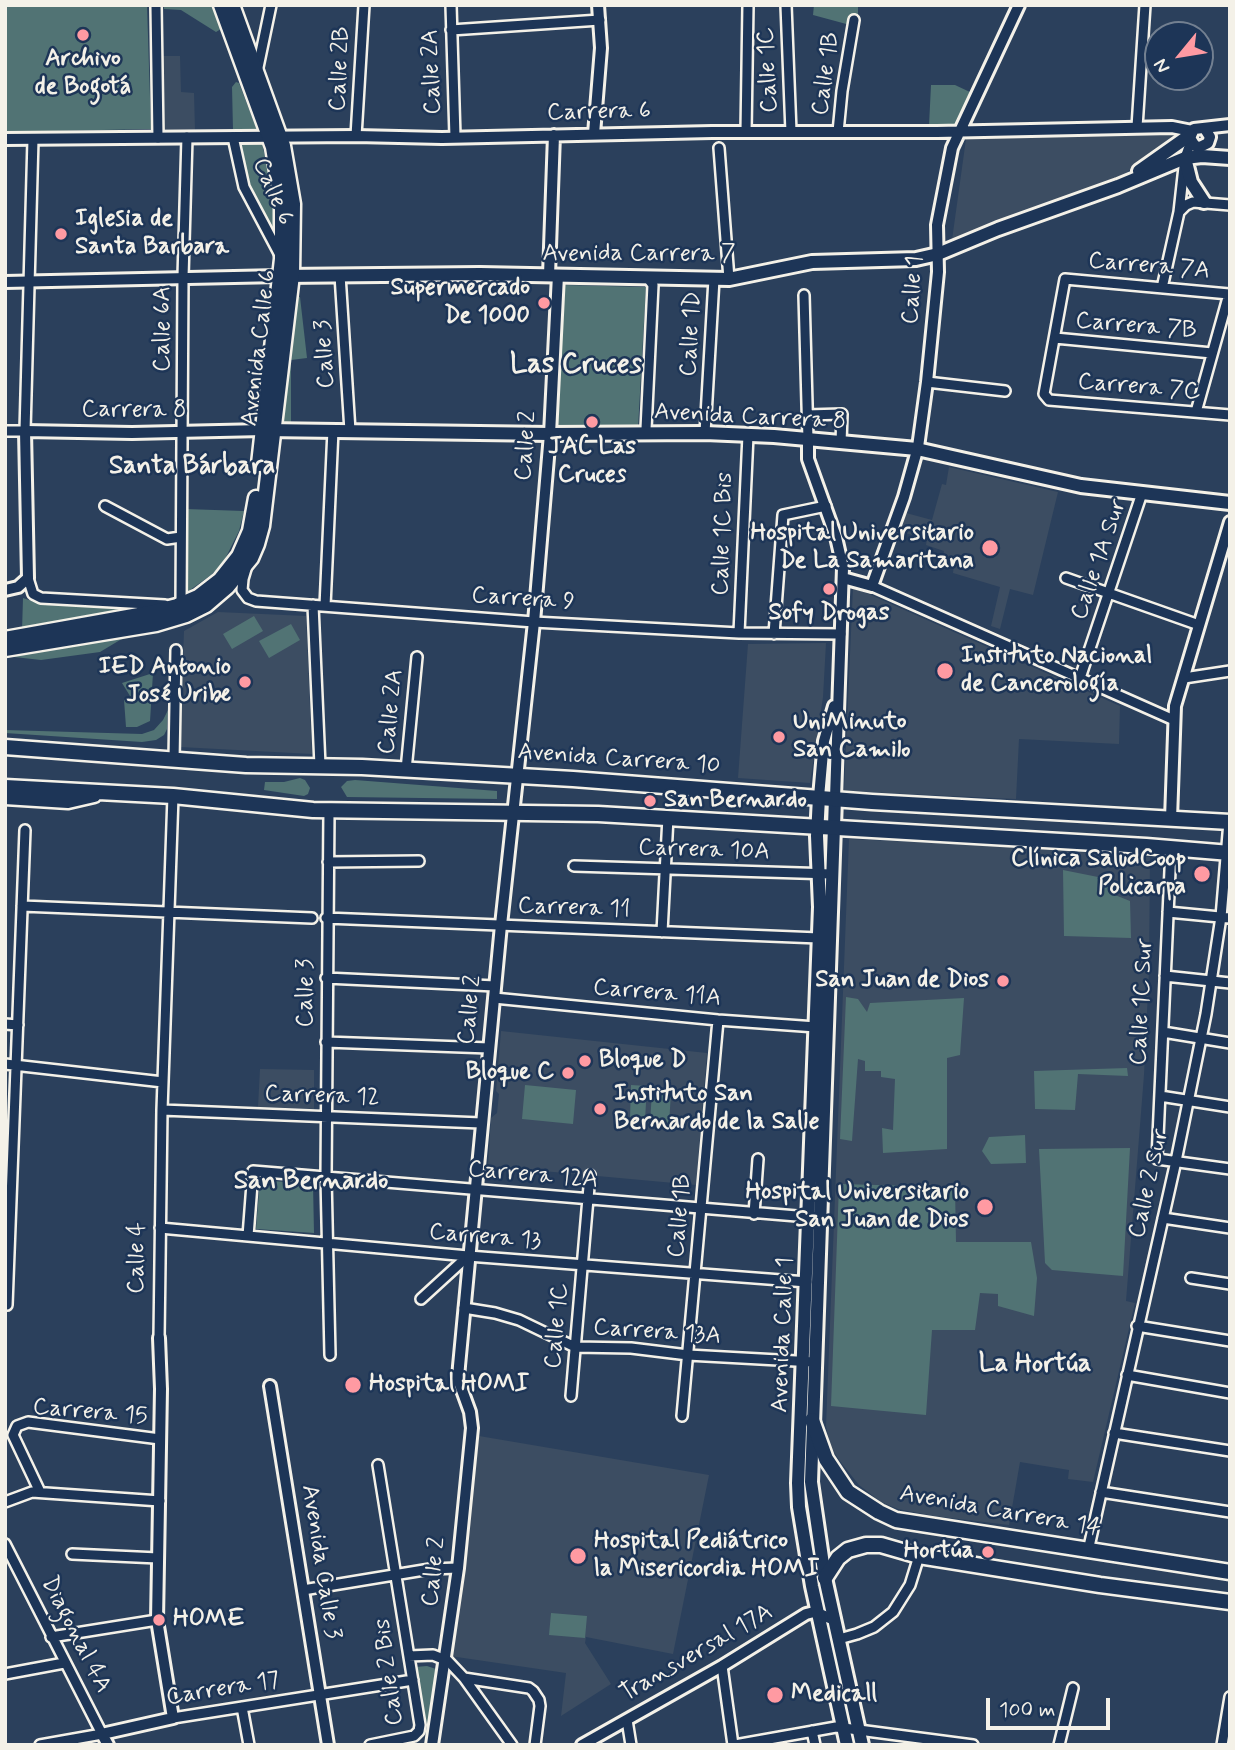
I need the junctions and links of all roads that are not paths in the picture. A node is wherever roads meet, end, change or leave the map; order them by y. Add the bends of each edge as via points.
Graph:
1 (156, 5) edge
2 (221, 5) edge
3 (232, 5) edge
4 (271, 5) edge
5 (364, 5) edge
6 (451, 5) edge
7 (598, 5) edge
8 (747, 5) edge
9 (786, 5) edge
10 (1019, 5) edge
11 (1145, 5) edge
12 (600, 20) junction
13 (854, 20) dead end
14 (451, 30) junction
15 (257, 74) junction
16 (1226, 125) edge
17 (1136, 127) junction
18 (959, 131) junction
19 (746, 132) junction
20 (791, 132) junction
21 (838, 132) junction
22 (594, 134) junction
23 (554, 135) junction
24 (274, 136) junction
25 (356, 136) junction
26 (1191, 136) junction
27 (1208, 136) junction
28 (233, 137) junction
29 (455, 137) junction
30 (158, 138) junction
31 (187, 138) junction
32 (5, 139) edge
33 (33, 139) junction
34 (719, 148) dead end
35 (1216, 157) junction
36 (1185, 158) junction
37 (1230, 158) edge
38 (1118, 186) junction
39 (1204, 202) junction
40 (1230, 205) edge
41 (1179, 212) junction
42 (938, 254) junction
43 (282, 259) junction
44 (340, 275) junction
45 (553, 275) junction
46 (286, 276) junction
47 (183, 277) junction
48 (714, 279) junction
49 (729, 279) junction
50 (654, 280) junction
51 (5, 282) edge
52 (30, 282) junction
53 (1162, 288) junction
54 (1229, 294) edge
55 (804, 295) dead end
56 (1055, 338) junction
57 (1212, 353) junction
58 (927, 382) junction
59 (1004, 391) dead end
60 (1196, 412) junction
61 (807, 415) junction
62 (1230, 415) edge
63 (268, 430) junction
64 (333, 430) junction
65 (5, 431) edge
66 (25, 431) junction
67 (350, 431) junction
68 (182, 432) junction
69 (646, 432) junction
70 (705, 433) junction
71 (550, 434) junction
72 (748, 435) junction
73 (808, 440) junction
74 (841, 443) junction
75 (917, 449) junction
76 (1142, 493) junction
77 (1230, 503) edge
78 (105, 506) dead end
79 (826, 506) junction
80 (1230, 522) edge
81 (181, 537) junction
82 (251, 558) junction
83 (28, 578) junction
84 (843, 578) junction
85 (1066, 578) dead end
86 (872, 586) junction
87 (5, 590) edge
88 (1109, 593) junction
89 (313, 605) junction
90 (179, 606) junction
91 (325, 606) junction
92 (534, 622) junction
93 (1199, 625) junction
94 (739, 634) junction
95 (774, 634) junction
96 (841, 634) junction
97 (5, 639) edge
98 (5, 649) edge
99 (176, 650) dead end
100 (417, 657) dead end
101 (1230, 671) edge
102 (1080, 678) junction
103 (1184, 678) junction
104 (838, 693) junction
105 (1174, 720) junction
106 (5, 747) edge
107 (174, 760) junction
108 (320, 766) junction
109 (406, 770) junction
110 (517, 776) junction
111 (5, 787) edge
112 (106, 791) junction
113 (173, 796) junction
114 (5, 797) edge
115 (819, 797) junction
116 (835, 799) junction
117 (328, 810) junction
118 (513, 812) junction
119 (668, 817) junction
120 (1171, 819) junction
121 (1229, 822) edge
122 (817, 827) junction
123 (834, 828) junction
124 (25, 830) dead end
125 (1171, 848) junction
126 (1228, 853) edge
127 (328, 862) junction
128 (419, 862) dead end
129 (574, 866) dead end
130 (665, 870) junction
131 (826, 874) junction
132 (22, 906) junction
133 (169, 912) junction
134 (1168, 912) junction
135 (1225, 917) edge
136 (312, 918) dead end
137 (326, 918) junction
138 (501, 925) junction
139 (662, 932) junction
140 (819, 938) junction
141 (1165, 976) junction
142 (326, 978) junction
143 (1211, 981) junction
144 (1230, 984) edge
145 (495, 986) junction
146 (494, 998) junction
147 (718, 1020) junction
148 (5, 1024) edge
149 (18, 1025) junction
150 (816, 1027) junction
151 (1163, 1032) junction
152 (1201, 1038) junction
153 (326, 1042) junction
154 (1230, 1043) edge
155 (489, 1048) junction
156 (5, 1064) edge
157 (16, 1065) junction
158 (163, 1082) junction
159 (1160, 1096) junction
160 (1189, 1100) junction
161 (1230, 1107) edge
162 (162, 1110) junction
163 (326, 1117) junction
164 (481, 1123) junction
165 (758, 1159) dead end
166 (1177, 1161) junction
167 (1230, 1169) edge
168 (9, 1172) edge
169 (590, 1175) dead end
170 (326, 1177) junction
171 (474, 1191) junction
172 (588, 1200) junction
173 (701, 1210) junction
174 (754, 1214) junction
175 (809, 1217) junction
176 (1163, 1218) junction
177 (160, 1228) junction
178 (1230, 1228) edge
179 (248, 1236) junction
180 (328, 1244) junction
181 (468, 1256) junction
182 (583, 1265) junction
183 (695, 1273) junction
184 (1191, 1278) dead end
185 (812, 1282) junction
186 (1230, 1284) edge
187 (421, 1299) dead end
188 (7, 1305) edge
189 (464, 1308) junction
190 (1138, 1326) junction
191 (159, 1338) joint
192 (1230, 1340) edge
193 (575, 1347) junction
194 (330, 1355) dead end
195 (688, 1355) junction
196 (809, 1362) junction
197 (1127, 1375) junction
198 (270, 1386) dead end
199 (1230, 1394) edge
200 (571, 1396) dead end
201 (682, 1416) dead end
202 (812, 1420) junction
203 (1114, 1433) junction
204 (160, 1439) junction
205 (1230, 1451) edge
206 (378, 1465) dead end
207 (40, 1492) junction
208 (1101, 1492) junction
209 (160, 1500) junction
210 (5, 1502) edge
211 (1230, 1512) edge
212 (5, 1544) edge
213 (1088, 1551) junction
214 (72, 1554) dead end
215 (919, 1556) junction
216 (158, 1558) junction
217 (458, 1568) junction
218 (1230, 1572) edge
219 (396, 1574) junction
220 (825, 1578) junction
221 (303, 1590) junction
222 (1230, 1602) edge
223 (817, 1613) junction
224 (158, 1620) junction
225 (835, 1620) junction
226 (51, 1637) junction
227 (839, 1639) junction
228 (409, 1656) junction
229 (445, 1659) junction
230 (64, 1663) junction
231 (722, 1666) junction
232 (5, 1674) edge
233 (464, 1678) junction
234 (413, 1680) junction
235 (1073, 1688) dead end
236 (320, 1695) junction
237 (1230, 1697) edge
238 (242, 1707) junction
239 (173, 1718) junction
240 (627, 1720) junction
241 (843, 1727) junction
242 (859, 1730) junction
243 (812, 1731) junction
244 (1227, 1731) edge
245 (414, 1736) junction
246 (105, 1739) edge
247 (40, 1745) edge
248 (249, 1745) edge
249 (328, 1745) edge
250 (370, 1745) edge
251 (423, 1745) edge
252 (432, 1745) edge
253 (512, 1745) edge
254 (535, 1745) edge
255 (583, 1745) edge
256 (631, 1745) edge
257 (734, 1745) edge
258 (815, 1745) edge
259 (846, 1745) edge
260 (862, 1745) edge
261 (973, 1745) edge
262 (1059, 1745) edge
263 (1222, 1745) edge

1 - 30 street
2 - 24 main road, Avenida Calle 6
3 - 15 main road, Avenida Calle 6
4 - 15 street
5 - 25 street, Calle 2B
6 - 14 street, Calle 2A
7 - 12 street
8 - 19 street
9 - 20 street, Calle 1C
10 - 18 street, Calle 1
11 - 17 street
12 - 14 street
12 - 22 street
13 - 21 street, Calle 1B
14 - 29 street, Calle 2A
15 - 24 main road, Avenida Calle 6
16 - 27 street
17 - 18 street, Carrera 6
17 - 26 street, Carrera 6 via 1179,127
18 - 21 street, Carrera 6
18 - 42 street, Calle 1 via 937,225
19 - 20 street, Carrera 6
19 - 22 street, Carrera 6
20 - 21 street, Carrera 6
22 - 23 street, Carrera 6
23 - 29 street, Carrera 6
23 - 45 street, Calle 2
24 - 25 street, Carrera 6
24 - 28 street, Carrera 6
24 - 43 main road, Avenida Calle 6 via 282,202
24 - 46 main road, Avenida Calle 6 via 287,162 293,204
25 - 29 street, Carrera 6
26 - 27 street via 1197,128
26 - 27 street, Carrera 6 via 1200,147
26 - 36 street
26 - 38 main road
27 - 35 main road
28 - 31 street, Carrera 6
28 - 43 street, Calle 6 via 244,187
30 - 31 street, Carrera 6
30 - 33 street, Carrera 6
31 - 47 street, Calle 6A
32 - 33 street, Carrera 6
33 - 52 street
34 - 49 street, Calle 1D
35 - 36 main road, Avenida Carrera 7
35 - 37 main road, Avenida Carrera 7
36 - 38 main road, Avenida Carrera 7
36 - 39 main road via 1193,188
36 - 41 street
38 - 42 main road, Avenida Carrera 7
39 - 40 street
39 - 41 street via 1189,203
41 - 53 street
42 - 49 main road, Avenida Carrera 7 via 916,259 812,262
42 - 58 street, Calle 1
43 - 46 main road, Avenida Calle 6
44 - 45 main road, Avenida Carrera 7
44 - 46 main road, Avenida Carrera 7
44 - 67 street, Calle 3
45 - 50 main road, Avenida Carrera 7
45 - 71 street, Calle 2
46 - 47 street
46 - 63 main road, Avenida Calle 6
47 - 52 street
47 - 68 street, Calle 6A
48 - 49 main road, Avenida Carrera 7
48 - 50 main road, Avenida Carrera 7
48 - 70 street, Calle 1D
50 - 69 street
51 - 52 street
52 - 66 street
53 - 54 street, Carrera 7A
53 - 56 street, Carrera 7A via 1065,279
54 - 57 street
55 - 61 street
56 - 57 street, Carrera 7B
56 - 60 street, Carrera 7C via 1044,394 1049,400
57 - 60 street
58 - 59 street
58 - 75 street, Calle 1
60 - 62 street, Carrera 7C
61 - 73 street
61 - 74 street via 842,414
63 - 64 main road, Avenida Carrera 8
63 - 68 street, Carrera 8
63 - 82 main road, Avenida Calle 6 via 262,526
63 - 90 main road, Avenida Calle 6 via 254,514 242,550 220,580
64 - 67 main road, Avenida Carrera 8
64 - 91 street
65 - 66 street, Carrera 8
66 - 68 street, Carrera 8
66 - 83 street
67 - 71 main road, Avenida Carrera 8
68 - 81 street, Calle 6A
69 - 70 main road, Avenida Carrera 8
69 - 71 main road, Avenida Carrera 8
70 - 72 main road, Avenida Carrera 8
71 - 92 street, Calle 2
72 - 73 main road, Avenida Carrera 8
72 - 94 street, Calle 1C Bis
73 - 74 main road, Avenida Carrera 8
73 - 79 street via 808,459
74 - 75 main road, Avenida Carrera 8
75 - 76 main road, Avenida Carrera 8 via 1064,483
75 - 86 street, Calle 1
76 - 77 main road, Avenida Carrera 8
76 - 88 street, Calle 1A Sur
78 - 81 street via 167,539
79 - 84 street
79 - 95 street via 783,514
80 - 93 street
81 - 90 street, Calle 6A
82 - 89 street, Carrera 9 via 242,585 248,598
82 - 98 main road, Avenida Calle 6 via 216,597 175,619
83 - 87 street
83 - 90 street via 33,594 41,598
84 - 86 street
84 - 96 street
85 - 88 street
86 - 102 street
88 - 93 street
88 - 102 street, Calle 1A Sur
89 - 91 street, Carrera 9
89 - 108 street
90 - 97 main road, Avenida Calle 6
91 - 92 street, Carrera 9
92 - 94 street, Carrera 9
92 - 110 street, Calle 2
93 - 103 street
94 - 95 street, Carrera 9
95 - 96 street, Carrera 9
96 - 104 street
99 - 107 street
100 - 109 street, Calle 2A
101 - 103 street
102 - 105 street
103 - 105 street
104 - 115 street via 824,741
104 - 116 street
105 - 120 street
106 - 107 main road, Avenida Carrera 10
107 - 108 main road, Avenida Carrera 10
108 - 109 main road, Avenida Carrera 10
109 - 110 main road, Avenida Carrera 10
110 - 115 main road, Avenida Carrera 10
110 - 118 street, Calle 2
111 - 112 main road
112 - 113 main road
112 - 114 main road via 68,801
113 - 117 main road
113 - 133 street, Calle 4
115 - 116 main road, Avenida Carrera 10
115 - 122 main road, Avenida Calle 1
116 - 120 main road, Avenida Carrera 10
116 - 123 main road, Avenida Calle 1
117 - 118 main road
117 - 127 street, Calle 3
118 - 119 main road
118 - 138 street, Calle 2
119 - 122 main road
119 - 130 street
120 - 121 main road, Avenida Carrera 10
121 - 126 street, Calle 2 Sur
122 - 123 main road
122 - 131 main road, Avenida Calle 1
123 - 125 main road
123 - 131 main road, Avenida Calle 1
124 - 132 street
125 - 126 main road
125 - 134 street, Calle 1C Sur
126 - 135 street, Calle 2 Sur
127 - 128 street
127 - 137 street, Calle 3
129 - 130 street, Carrera 10A
130 - 131 street, Carrera 10A
130 - 139 street
131 - 140 main road, Avenida Calle 1
131 - 185 main road, Avenida Calle 1
132 - 133 street
132 - 149 street
133 - 136 street
133 - 158 street, Calle 4
134 - 135 street
134 - 141 street, Calle 1C Sur
135 - 143 street, Calle 2 Sur
137 - 138 street, Carrera 11
137 - 142 street, Calle 3
138 - 139 street, Carrera 11
138 - 145 street, Calle 2
139 - 140 street, Carrera 11
140 - 150 main road, Avenida Calle 1
141 - 143 street
141 - 151 street, Calle 1C Sur
142 - 145 street
142 - 153 street, Calle 3
143 - 144 street
143 - 152 street, Calle 2 Sur
145 - 146 street, Calle 2
146 - 147 street, Carrera 11A
146 - 155 street, Calle 2
147 - 150 street, Carrera 11A
147 - 173 street, Calle 1B
148 - 149 street
149 - 157 street
150 - 175 main road, Avenida Calle 1
151 - 152 street
151 - 159 street, Calle 1C Sur
152 - 154 street
152 - 160 street, Calle 2 Sur
153 - 155 street
153 - 163 street, Calle 3
155 - 164 street, Calle 2
156 - 157 street
157 - 158 street
157 - 168 street
158 - 162 street, Calle 4
159 - 160 street
159 - 166 street, Calle 1C Sur via 1157,1158
160 - 161 street
160 - 166 street, Calle 2 Sur
162 - 163 street, Carrera 12
162 - 177 street, Calle 4
163 - 164 street, Carrera 12
163 - 170 street, Calle 3
164 - 171 street, Calle 2
165 - 174 street
166 - 167 street
166 - 176 street, Calle 2 Sur
168 - 188 street
169 - 172 street, Calle 1C
170 - 171 street, Carrera 12A
170 - 179 street, Carrera 12A via 253,1171
170 - 180 street
171 - 172 street, Carrera 12A
171 - 181 street, Calle 2
172 - 173 street, Carrera 12A
172 - 182 street, Calle 1C
173 - 174 street, Carrera 12A
173 - 183 street, Calle 1B
174 - 175 street, Carrera 12A
175 - 185 main road, Avenida Calle 1
176 - 178 street
176 - 190 street, Calle 2 Sur
177 - 179 street, Carrera 13
177 - 191 street, Calle 4
179 - 180 street, Carrera 13
180 - 181 street, Carrera 13
180 - 194 street
181 - 182 street, Carrera 13
181 - 187 street
181 - 189 street, Calle 2
182 - 183 street, Carrera 13
182 - 193 street, Calle 1C
183 - 185 street, Carrera 13
183 - 195 street, Calle 1B
184 - 186 street
185 - 196 main road, Avenida Calle 1
189 - 193 street, Carrera 13A via 519,1321
189 - 217 street, Calle 2 via 458,1379 472,1429
190 - 192 street
190 - 197 street, Calle 2 Sur
191 - 204 street, Calle 4
193 - 195 street, Carrera 13A
193 - 200 street, Calle 1C
195 - 196 street, Carrera 13A
195 - 201 street, Calle 1B
196 - 202 main road, Avenida Calle 1
196 - 223 main road, Avenida Calle 1 via 798,1483
197 - 199 street
197 - 203 street, Calle 2 Sur
198 - 221 street, Avenida Calle 3
202 - 213 main road, Avenida Carrera 14 via 820,1446 848,1492 879,1512 904,1522
202 - 220 main road, Avenida Calle 1 via 811,1482
203 - 205 street
203 - 208 street, Calle 2 Sur
204 - 207 street, Carrera 15 via 28,1422 17,1426 13,1435
204 - 209 street, Calle 4
206 - 219 street, Calle 2 Bis
207 - 209 street
207 - 210 street
208 - 211 street
208 - 213 street, Calle 2 Sur
209 - 216 street, Calle 4
212 - 226 street, Diagonal 4A
213 - 218 main road, Avenida Carrera 14
214 - 216 street
215 - 220 main road via 881,1545 856,1547 838,1558
215 - 222 main road
215 - 227 street via 910,1585 893,1612 874,1627
216 - 224 street, Calle 4
217 - 219 street
217 - 229 street, Calle 2
219 - 221 street
219 - 228 street, Calle 2 Bis
220 - 225 main road, Avenida Calle 1
221 - 236 street, Avenida Calle 3
223 - 225 street
223 - 231 street, Transversal 17A via 806,1614
223 - 241 main road, Avenida Calle 1
224 - 226 street
224 - 239 street, Calle 4
225 - 227 main road, Avenida Calle 1
226 - 230 street, Diagonal 4A
227 - 242 main road, Avenida Calle 1
228 - 229 street
228 - 234 street, Calle 2 Bis
229 - 233 street
229 - 252 street, Calle 2
230 - 232 street
230 - 246 street, Diagonal 4A
231 - 240 street, Transversal 17A
231 - 257 street
233 - 253 street
233 - 254 street via 529,1688 540,1706
234 - 236 street, Carrera 17
234 - 245 street, Calle 2 Bis via 420,1725
235 - 262 street
236 - 238 street, Carrera 17
236 - 249 street, Avenida Calle 3
237 - 244 street
238 - 239 street, Carrera 17
238 - 248 street
239 - 246 street, Carrera 17
240 - 255 street, Transversal 17A
240 - 256 street
241 - 242 street
241 - 243 street
241 - 259 main road, Avenida Calle 1
242 - 260 main road, Avenida Calle 1
242 - 261 street
243 - 257 street
243 - 258 street
244 - 263 street
245 - 250 street
245 - 251 street, Calle 2 Bis
246 - 247 street, Carrera 17

